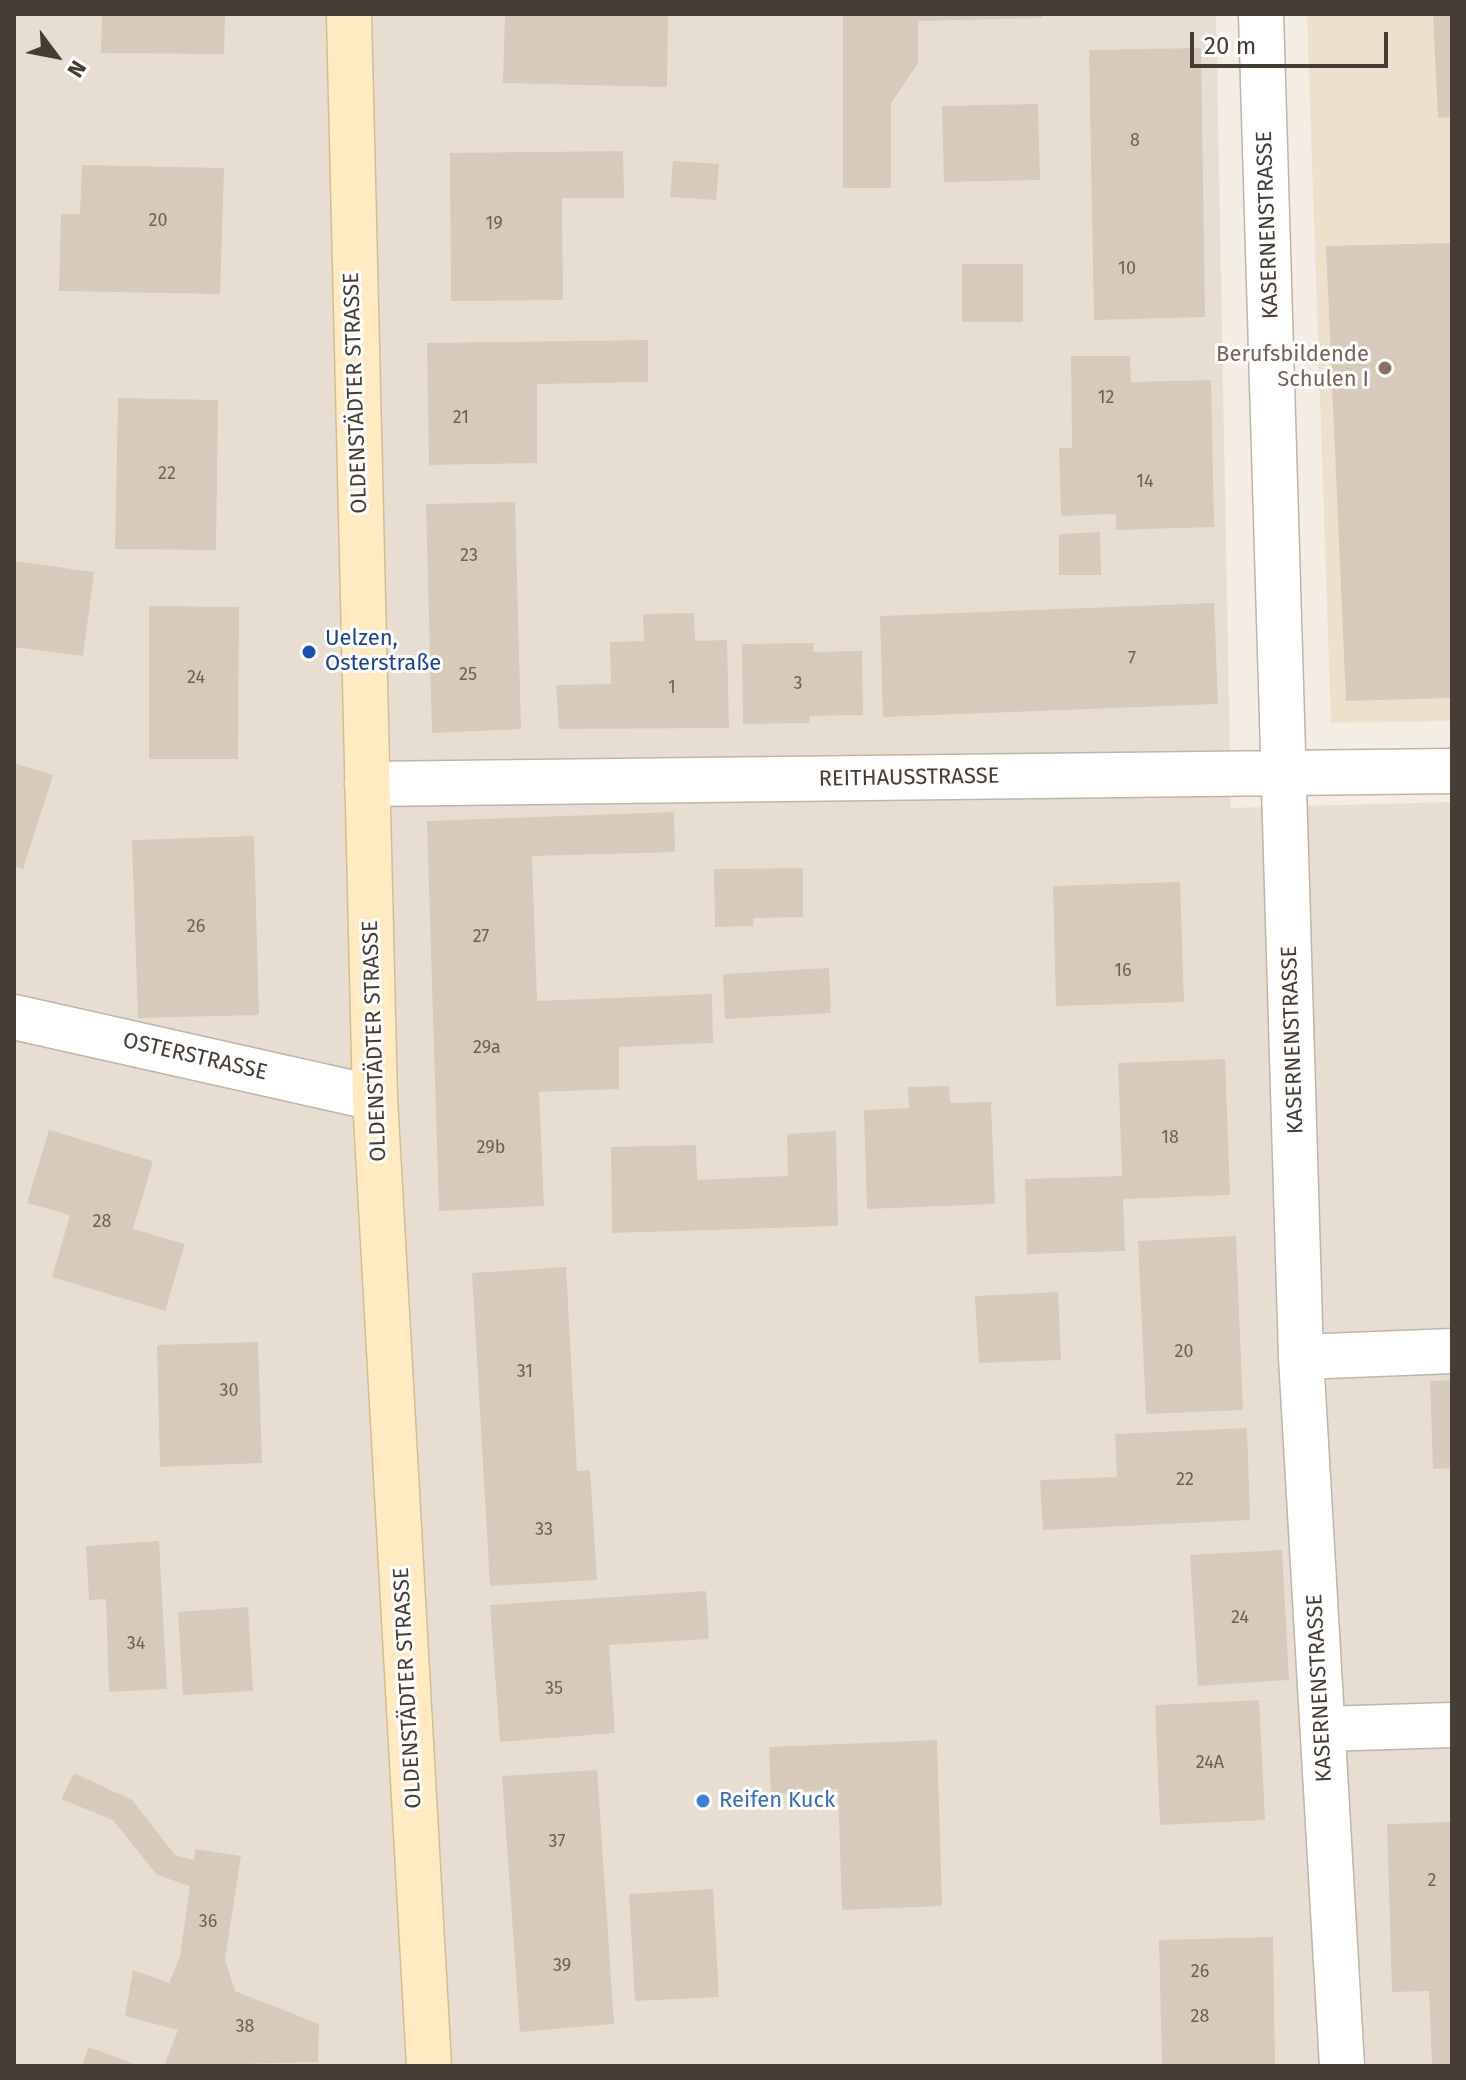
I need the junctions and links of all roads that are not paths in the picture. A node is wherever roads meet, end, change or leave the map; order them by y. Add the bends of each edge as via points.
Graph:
1 (349, 14) edge
2 (1261, 14) edge
3 (1452, 771) edge
4 (1285, 773) junction
5 (367, 784) junction
6 (14, 1017) edge
7 (375, 1098) junction
8 (1452, 1351) edge
9 (1301, 1357) junction
10 (1452, 1725) edge
11 (1323, 1729) junction
12 (429, 2066) edge
13 (1342, 2066) edge

1 - 5 street, OLDENSTÄDTER STRASSE
2 - 4 street, KASERNENSTRASSE
3 - 4 street, REITHAUSSTRASSE
4 - 5 street, REITHAUSSTRASSE
4 - 9 street, KASERNENSTRASSE
5 - 7 street, OLDENSTÄDTER STRASSE
6 - 7 street, OSTERSTRASSE
7 - 12 street, OLDENSTÄDTER STRASSE
8 - 9 street
9 - 11 street, KASERNENSTRASSE
10 - 11 street
11 - 13 street, KASERNENSTRASSE

